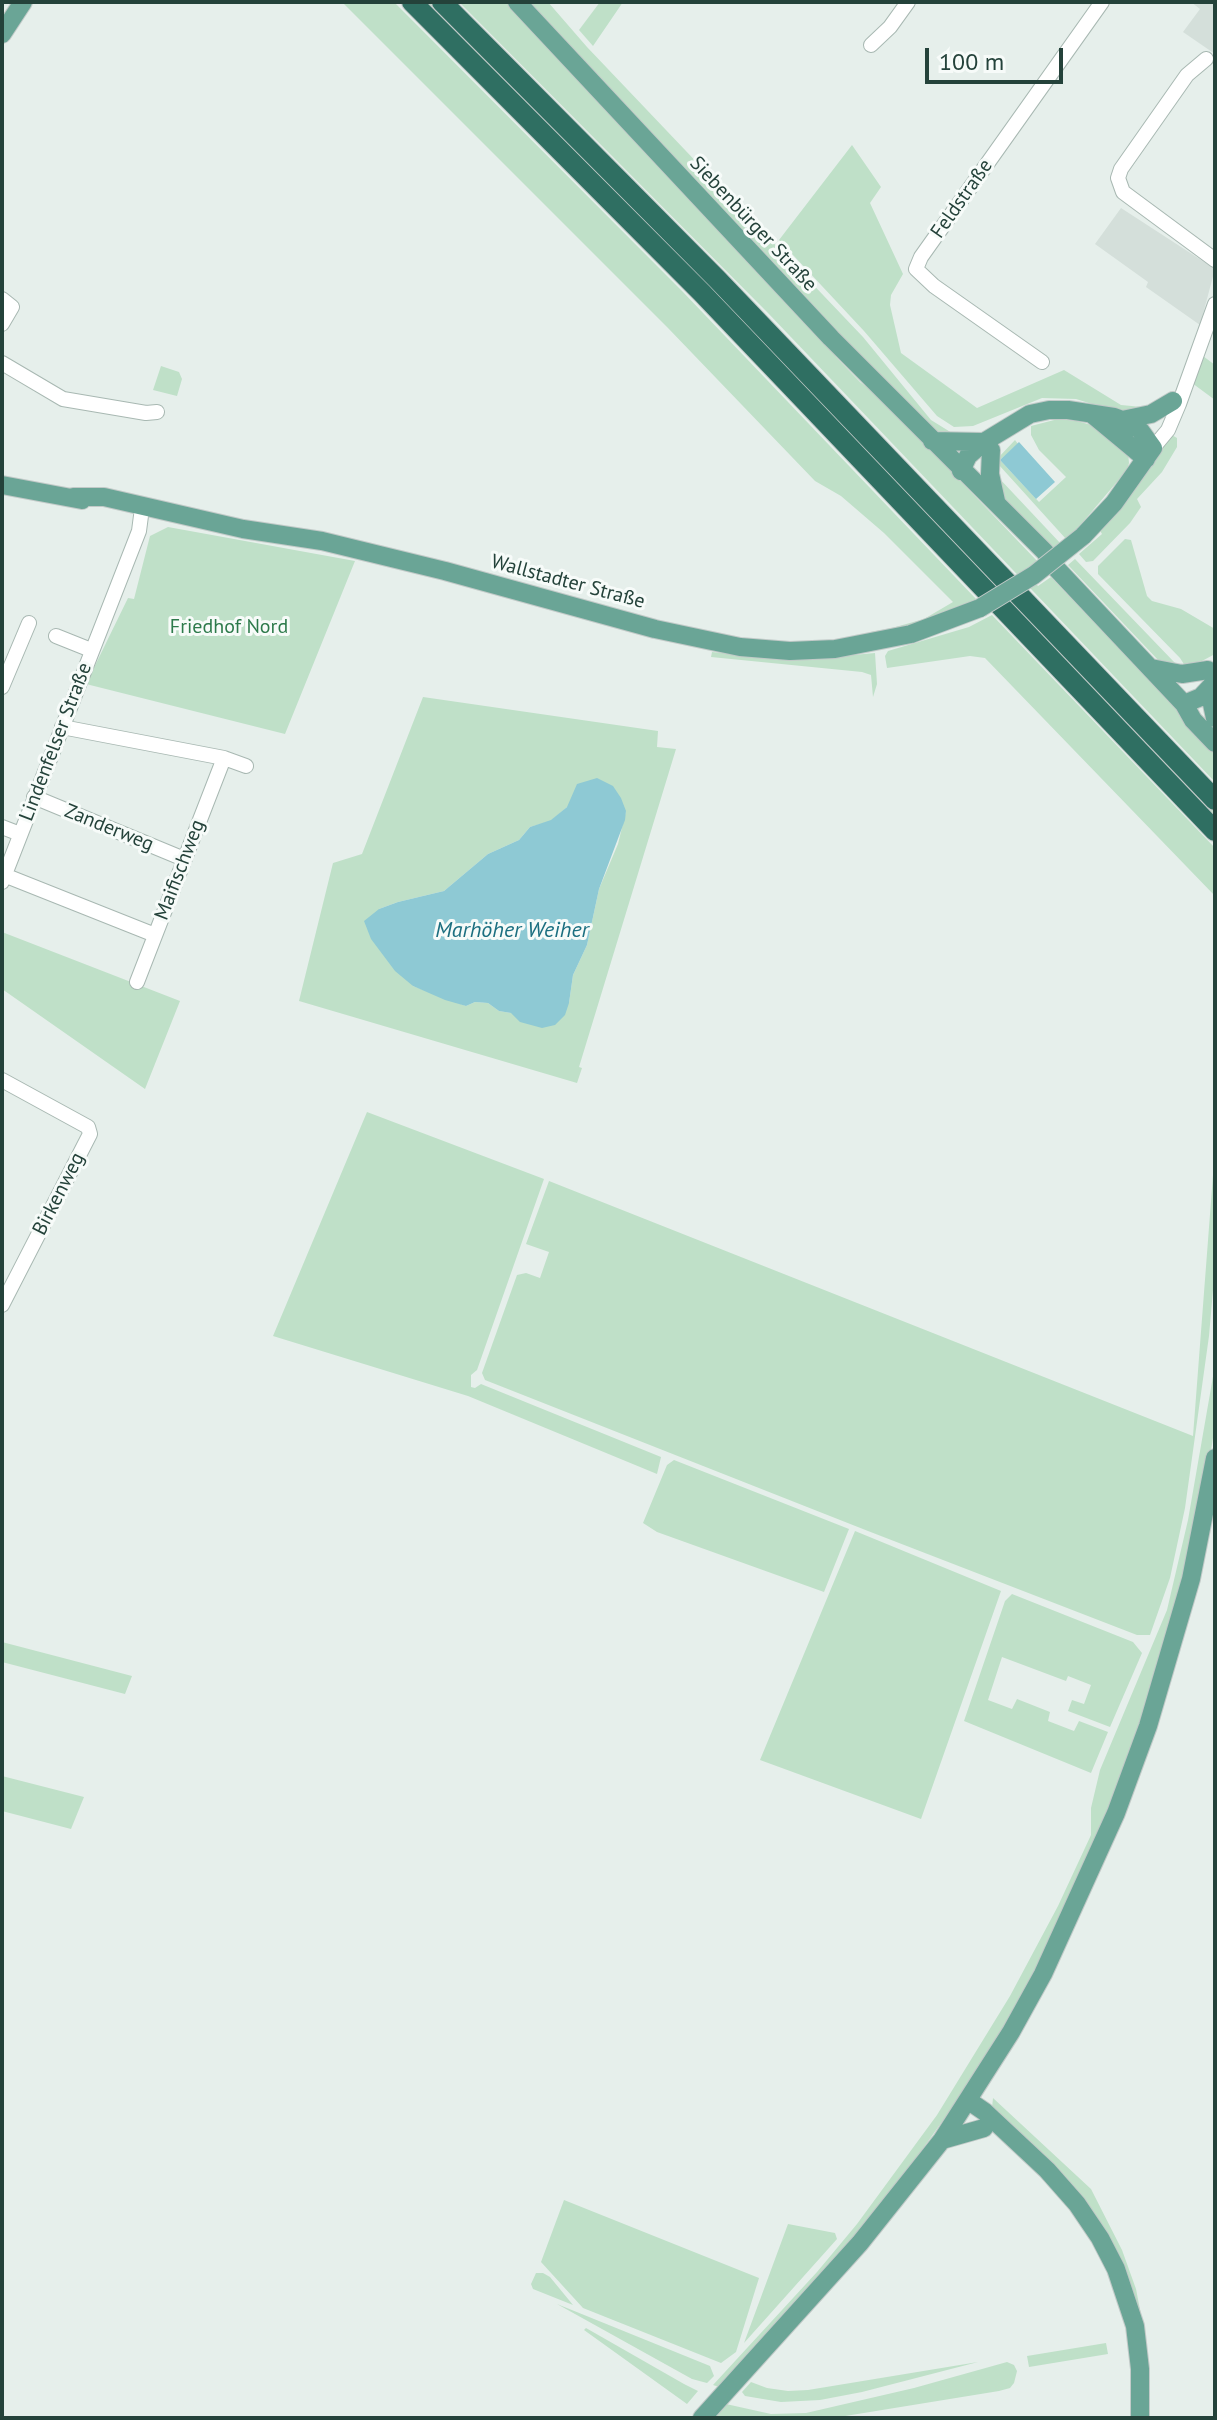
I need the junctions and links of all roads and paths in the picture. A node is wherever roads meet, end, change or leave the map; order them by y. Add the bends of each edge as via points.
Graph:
1 (23, 2) edge
2 (412, 2) edge
3 (442, 2) edge
4 (517, 2) edge
5 (908, 2) edge
6 (1102, 2) edge
7 (2, 34) edge
8 (871, 45) dead end
9 (1206, 59) dead end
10 (1215, 260) edge
11 (2, 299) edge
12 (1215, 304) edge
13 (2, 324) edge
14 (1042, 362) dead end
15 (2, 363) edge
16 (1191, 366) junction
17 (1173, 401) junction
18 (157, 412) dead end
19 (1091, 413) junction
20 (1122, 420) junction
21 (932, 441) junction
22 (992, 442) junction
23 (1150, 453) junction
24 (961, 471) junction
25 (2, 485) edge
26 (996, 501) junction
27 (142, 508) junction
28 (1055, 567) junction
29 (29, 623) dead end
30 (56, 636) dead end
31 (2, 647) edge
32 (91, 650) junction
33 (17, 653) junction
34 (1151, 668) junction
35 (1213, 675) edge
36 (2, 687) edge
37 (1184, 704) junction
38 (1215, 718) edge
39 (62, 727) junction
40 (1215, 730) edge
41 (1215, 743) edge
42 (224, 758) junction
43 (246, 766) dead end
44 (34, 797) junction
45 (1215, 800) edge
46 (2, 827) edge
47 (1215, 831) edge
48 (20, 834) junction
49 (184, 859) junction
50 (3, 878) edge
51 (155, 935) junction
52 (137, 982) dead end
53 (2, 1080) edge
54 (2, 1305) edge
55 (1215, 1458) edge
56 (967, 2104) junction
57 (984, 2128) junction
58 (942, 2140) junction
59 (1017, 2144) junction
60 (702, 2418) edge
61 (1140, 2418) edge

1 - 7 main road
2 - 47 highway via 691,283
3 - 45 highway via 707,269
4 - 21 main road, Siebenbürger Straße
5 - 8 street
6 - 14 street, Feldstraße via 916,269
9 - 10 street via 1187,75 1118,178 1123,192
11 - 13 street via 12,307
12 - 16 street
15 - 18 street via 69,401
16 - 17 street
16 - 23 street via 1168,430
17 - 20 main road via 1151,414
17 - 23 street
19 - 20 main road
19 - 22 main road via 1030,414
19 - 23 main road
20 - 23 main road via 1149,439
21 - 22 main road
21 - 24 main road, Siebenbürger Straße
22 - 24 main road via 977,465
22 - 26 main road via 990,474
23 - 27 main road, Wallstadter Straße, bridge via 1083,536 1034,575 978,609 911,634 835,649 740,647 364,551
24 - 26 main road, Siebenbürger Straße
24 - 28 main road, Siebenbürger Straße via 970,488
25 - 27 main road, Wallstadter Straße via 102,506
26 - 28 main road, Siebenbürger Straße
27 - 32 street, Lindenfelser Straße via 130,529 126,559
28 - 34 main road, Siebenbürger Straße
29 - 33 street
30 - 32 street, Lindenfelser Straße
31 - 33 street
32 - 39 street, Lindenfelser Straße
33 - 36 street
34 - 35 main road
34 - 37 main road, Siebenbürger Straße
35 - 37 main road via 1191,687
35 - 38 main road
37 - 40 main road, Siebenbürger Straße
37 - 41 main road, Siebenbürger Straße
39 - 42 street
39 - 44 street, Lindenfelser Straße
42 - 43 street
42 - 49 street, Maifischweg
44 - 48 street, Lindenfelser Straße
44 - 49 street, Zanderweg
46 - 48 street
48 - 50 street, Lindenfelser Straße
49 - 51 street, Maifischweg
50 - 51 street
51 - 52 street, Maifischweg
53 - 54 street, Birkenweg via 88,1127 90,1134
55 - 56 main road via 1177,1633 1116,1813 1043,1974
56 - 57 main road
56 - 58 main road
56 - 59 main road via 985,2112
57 - 58 main road
57 - 59 main road
58 - 60 main road via 888,2211
59 - 61 main road via 1077,2204 1116,2269 1137,2337

